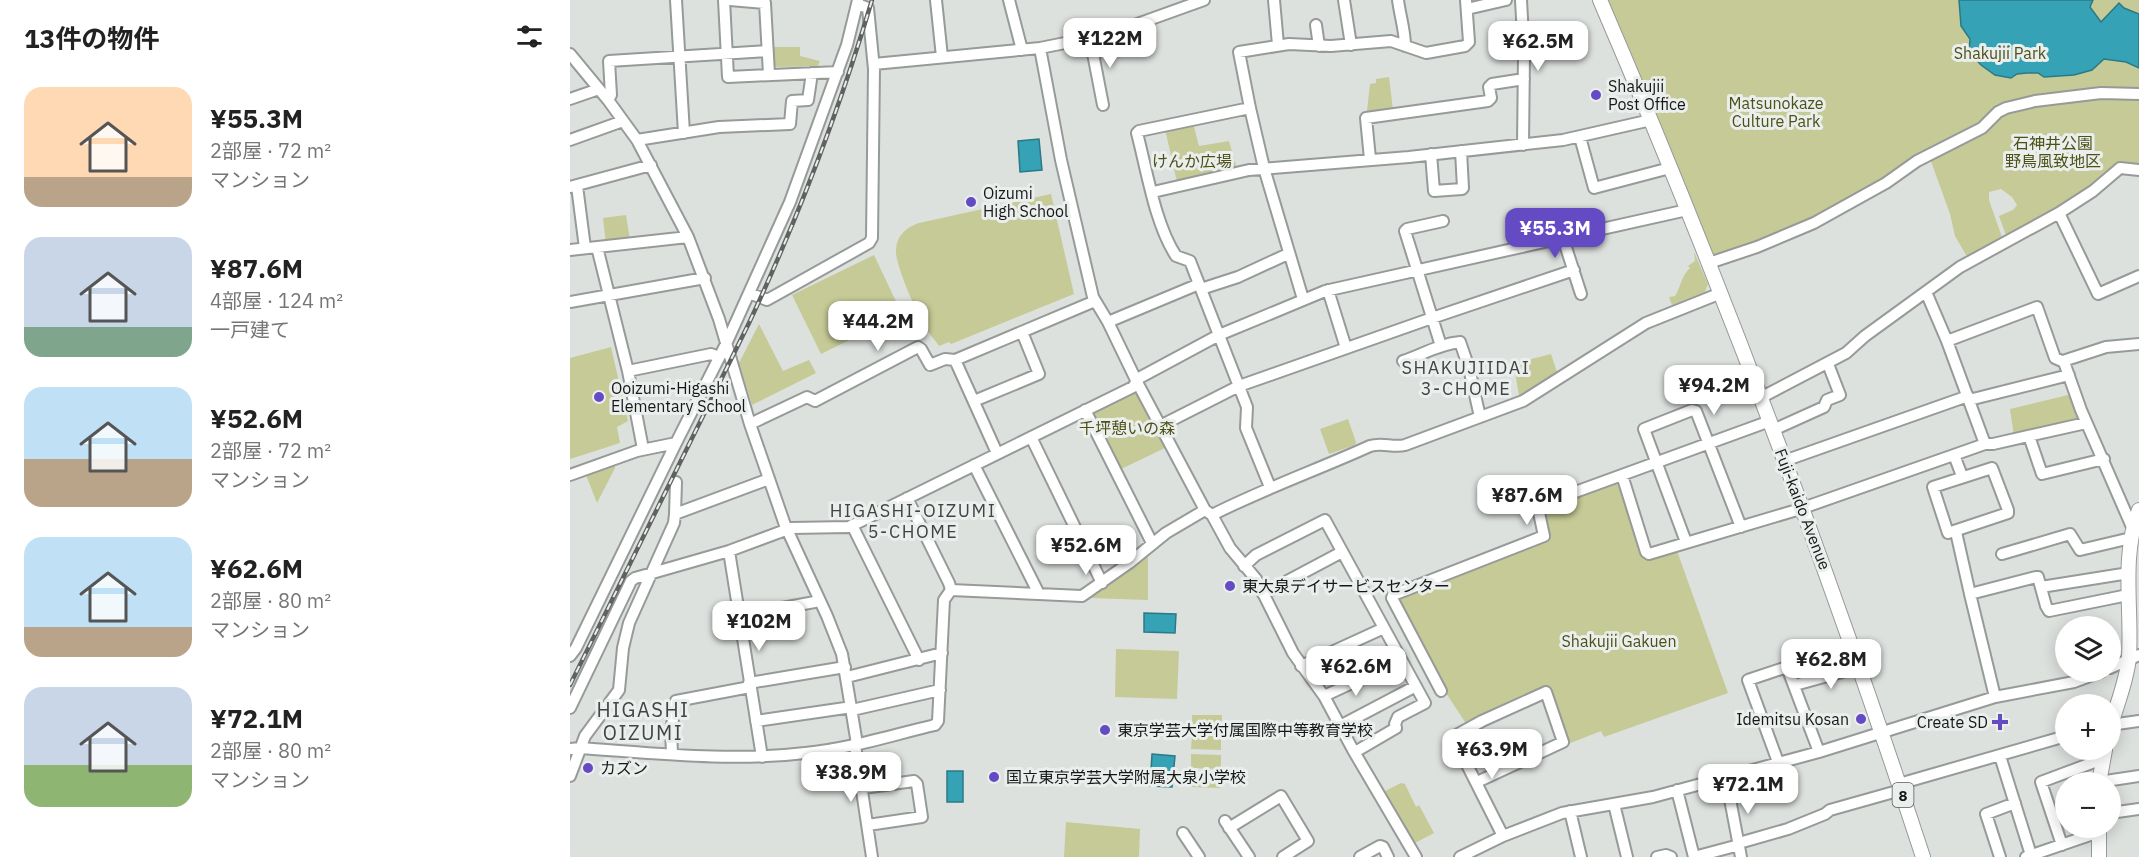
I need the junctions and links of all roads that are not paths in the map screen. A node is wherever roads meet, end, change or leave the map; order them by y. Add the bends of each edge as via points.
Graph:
1 (676, 0) edge
2 (724, 0) edge
3 (730, 0) edge
4 (936, 0) edge
5 (1009, 0) edge
6 (1204, 0) edge
7 (1274, 0) edge
8 (1344, 0) edge
9 (1398, 0) edge
10 (1506, 0) edge
11 (1521, 0) edge
12 (1600, 0) edge
13 (858, 2) edge
14 (1193, 2) edge
15 (1467, 5) edge
16 (1316, 25) dead end
17 (1090, 38) junction
18 (1278, 45) junction
19 (1351, 45) junction
20 (1319, 46) junction
21 (1405, 46) junction
22 (1040, 48) junction
23 (1022, 50) junction
24 (767, 51) junction
25 (726, 54) junction
26 (571, 56) edge
27 (679, 57) junction
28 (942, 57) junction
29 (874, 64) junction
30 (838, 72) junction
31 (812, 73) junction
32 (769, 74) junction
33 (1524, 79) junction
34 (599, 89) junction
35 (2139, 93) edge
36 (570, 99) edge
37 (608, 100) junction
38 (1103, 105) dead end
39 (1250, 108) junction
40 (1650, 120) junction
41 (623, 121) junction
42 (684, 133) junction
43 (1580, 137) junction
44 (570, 140) edge
45 (637, 140) junction
46 (1523, 145) junction
47 (1461, 151) junction
48 (1431, 154) junction
49 (1370, 159) junction
50 (651, 165) junction
51 (1264, 168) junction
52 (1670, 168) junction
53 (2139, 170) edge
54 (573, 187) edge
55 (1153, 192) junction
56 (1687, 210) junction
57 (2059, 213) junction
58 (1443, 221) dead end
59 (688, 237) junction
60 (1563, 238) junction
61 (597, 247) junction
62 (585, 248) junction
63 (570, 250) edge
64 (1288, 254) junction
65 (1709, 263) junction
66 (1417, 270) junction
67 (1574, 270) junction
68 (2139, 276) edge
69 (705, 278) junction
70 (1200, 287) junction
71 (1328, 290) junction
72 (1926, 292) junction
73 (749, 293) junction
74 (1721, 293) junction
75 (608, 294) junction
76 (1581, 294) dead end
77 (1302, 299) junction
78 (1095, 301) junction
79 (570, 302) edge
80 (1432, 318) junction
81 (1108, 322) junction
82 (1022, 332) junction
83 (1220, 335) junction
84 (1947, 341) junction
85 (726, 344) junction
86 (2139, 344) edge
87 (1441, 346) junction
88 (1346, 348) junction
89 (719, 357) junction
90 (955, 360) junction
91 (2063, 361) junction
92 (1404, 362) dead end
93 (1828, 364) junction
94 (628, 371) junction
95 (2069, 375) junction
96 (1137, 382) junction
97 (1239, 386) junction
98 (1761, 397) junction
99 (1969, 398) junction
100 (974, 401) junction
101 (1085, 410) junction
102 (1480, 417) junction
103 (2086, 423) junction
104 (750, 424) junction
105 (1772, 425) junction
106 (1160, 426) junction
107 (2029, 436) junction
108 (1031, 437) junction
109 (1709, 442) junction
110 (676, 443) junction
111 (1985, 444) junction
112 (644, 449) junction
113 (998, 453) junction
114 (1954, 455) junction
115 (2104, 459) junction
116 (1784, 461) junction
117 (1656, 462) junction
118 (974, 465) junction
119 (570, 475) edge
120 (1622, 475) junction
121 (1962, 476) junction
122 (770, 480) junction
123 (676, 482) dead end
124 (1270, 487) junction
125 (907, 498) junction
126 (1803, 508) junction
127 (2139, 510) edge
128 (1208, 512) junction
129 (675, 514) junction
130 (852, 525) junction
131 (1741, 526) junction
132 (787, 530) junction
133 (1956, 532) junction
134 (2133, 538) edge
135 (1686, 542) junction
136 (1152, 543) junction
137 (729, 551) junction
138 (1342, 552) junction
139 (2002, 554) dead end
140 (1244, 566) junction
141 (2129, 573) junction
142 (652, 574) junction
143 (1102, 583) junction
144 (2041, 587) junction
145 (951, 590) junction
146 (1037, 594) junction
147 (1263, 594) junction
148 (1970, 594) junction
149 (2128, 595) junction
150 (820, 600) junction
151 (739, 616) junction
152 (1384, 628) junction
153 (942, 653) junction
154 (570, 656) edge
155 (2134, 658) edge
156 (919, 660) junction
157 (1301, 666) junction
158 (1860, 667) junction
159 (846, 672) junction
160 (1376, 672) dead end
161 (2074, 682) edge
162 (750, 685) junction
163 (1416, 686) junction
164 (1795, 686) junction
165 (940, 690) junction
166 (1441, 691) dead end
167 (1324, 696) junction
168 (2121, 696) edge
169 (1995, 697) junction
170 (570, 708) edge
171 (852, 709) junction
172 (756, 721) junction
173 (2139, 721) edge
174 (2121, 724) edge
175 (1340, 726) junction
176 (1882, 733) junction
177 (2055, 739) edge
178 (856, 744) junction
179 (575, 748) edge
180 (1355, 752) junction
181 (1819, 752) junction
182 (672, 753) junction
183 (2000, 756) junction
184 (762, 757) junction
185 (2098, 760) edge
186 (1778, 762) junction
187 (570, 776) edge
188 (2139, 776) edge
189 (1726, 778) junction
190 (2121, 779) edge
191 (1477, 782) junction
192 (1900, 787) junction
193 (863, 788) junction
194 (1677, 790) junction
195 (2014, 803) junction
196 (1614, 804) junction
197 (2139, 809) edge
198 (1570, 811) junction
199 (2121, 811) edge
200 (868, 825) junction
201 (1183, 833) dead end
202 (1503, 836) junction
203 (2079, 838) edge
204 (2099, 838) edge
205 (1739, 844) junction
206 (2062, 845) junction
207 (2028, 856) edge
208 (872, 857) edge
209 (1199, 857) edge
210 (1249, 857) edge
211 (1285, 857) edge
212 (1360, 857) edge
213 (1388, 857) edge
214 (1416, 857) edge
215 (1460, 857) edge
216 (1581, 857) edge
217 (1627, 857) edge
218 (1657, 857) edge
219 (1671, 857) edge
220 (1694, 857) edge
221 (1741, 857) edge
222 (1923, 857) edge
223 (2000, 857) edge
224 (2099, 857) edge

1 - 27 street
2 - 25 street
3 - 24 street via 765,3
4 - 28 street
5 - 23 street
6 - 14 street
7 - 18 street
8 - 19 street
9 - 21 street
10 - 15 street
11 - 33 street
12 - 40 main road, Fuji-kaido Avenue / 8
13 - 29 street via 868,8
13 - 30 street
14 - 17 street
15 - 21 street via 1469,42 1465,46 1426,53
16 - 20 street
17 - 22 street
17 - 38 street
18 - 20 street
18 - 39 street via 1239,52
19 - 20 street
19 - 21 street via 1391,41
22 - 23 street
22 - 78 street via 1061,160
23 - 28 street
24 - 25 street
24 - 32 street
25 - 27 street
25 - 32 street via 728,77
26 - 34 street
27 - 37 street via 609,61
27 - 42 street
28 - 29 street
29 - 73 street via 871,241 767,300
30 - 31 street
30 - 73 street via 790,202
31 - 32 street
31 - 42 street via 808,100 792,102 790,124
33 - 46 street
33 - 49 street via 1491,84 1488,101 1366,118
34 - 36 street
34 - 37 street
35 - 65 street via 2092,94 2006,108 1982,128 1917,161 1814,223
37 - 41 street
39 - 51 street
39 - 55 street via 1137,132
40 - 43 street
40 - 52 main road, Fuji-kaido Avenue / 8
41 - 44 street
41 - 45 street
42 - 45 street
43 - 46 street
43 - 52 street via 1594,188
45 - 50 street
46 - 47 street
47 - 48 street
47 - 48 street via 1462,189 1434,191
48 - 49 street
49 - 51 street
50 - 54 street
50 - 59 street
51 - 55 street
51 - 64 street
52 - 56 main road, Fuji-kaido Avenue / 8
53 - 57 street via 2120,168
54 - 62 street
55 - 70 street via 1174,254 1188,260
56 - 60 street
56 - 65 main road, Fuji-kaido Avenue / 8
57 - 68 street via 2098,294
57 - 72 street via 1976,257
58 - 66 street via 1405,230
59 - 61 street
59 - 69 street
60 - 66 street
60 - 67 street
61 - 62 street
61 - 75 street
62 - 63 street
64 - 70 street via 1238,277
64 - 77 street
65 - 74 main road, Fuji-kaido Avenue / 8
66 - 71 street
66 - 80 street
67 - 76 street
67 - 80 street
69 - 75 street
69 - 85 street
70 - 81 street
70 - 83 street
71 - 77 street
71 - 88 street
72 - 84 street
72 - 93 street
73 - 85 street
74 - 98 main road, Fuji-kaido Avenue / 8
74 - 102 street via 1646,322 1524,401
75 - 79 street
75 - 94 street
77 - 83 street
78 - 81 street
78 - 82 street
80 - 87 street
80 - 88 street
81 - 96 street
82 - 90 street
82 - 100 street via 1039,374
83 - 96 street
83 - 97 street
84 - 91 street via 2036,306 2055,358
84 - 99 street
85 - 89 street
85 - 104 street
86 - 91 street via 2106,347
87 - 92 street
87 - 102 street via 1460,342
88 - 97 street
89 - 94 street via 711,354
89 - 110 street
90 - 100 street
90 - 104 street via 930,364 918,347 815,401 807,397
91 - 95 street
93 - 98 street
93 - 105 street via 1840,394 1827,400 1825,406
94 - 112 street
95 - 99 street
95 - 103 street
96 - 101 street
96 - 106 street
97 - 106 street
97 - 124 street via 1248,410 1246,428
98 - 105 main road, Fuji-kaido Avenue / 8
99 - 111 street
99 - 116 street
100 - 113 street
101 - 108 street
101 - 136 street
102 - 124 street via 1399,446 1377,444
103 - 107 street
103 - 115 street
104 - 122 street
105 - 109 street
105 - 116 main road, Fuji-kaido Avenue / 8
106 - 128 street
107 - 111 street
107 - 115 street via 2042,474
108 - 113 street
108 - 143 street
109 - 117 street
109 - 117 street via 1696,411 1692,410 1644,429
109 - 131 street
110 - 112 street
110 - 154 street
111 - 114 street
112 - 119 street
113 - 118 street
114 - 121 street
114 - 126 street
115 - 134 street
116 - 126 main road, Fuji-kaido Avenue / 8
117 - 120 street
117 - 135 street
118 - 125 street
118 - 146 street
120 - 135 street via 1647,554
120 - 166 street via 1538,508 1544,536 1393,595
121 - 133 street via 1933,488 1947,532
121 - 133 street via 1994,468 2008,511
122 - 129 street
122 - 132 street
123 - 129 street
124 - 128 street
125 - 130 street
125 - 145 street
126 - 131 street
126 - 158 main road, Fuji-kaido Avenue / 8
127 - 134 main road
128 - 136 street
128 - 140 street
129 - 142 street
130 - 132 street
130 - 156 street
131 - 135 street
132 - 137 street
132 - 150 street
133 - 148 street
134 - 139 street via 2080,550 2070,534
134 - 141 main road
136 - 143 street
137 - 142 street
137 - 151 street
138 - 140 street via 1325,520 1257,555
138 - 147 street
138 - 152 street
140 - 147 street
141 - 144 street
141 - 149 main road
142 - 170 street via 631,581
142 - 179 street via 626,634 619,690
143 - 146 street via 1082,596
144 - 148 street via 2036,577
144 - 149 street via 2047,610 2054,611
145 - 146 street
145 - 153 street via 945,598
147 - 157 street
148 - 169 street
149 - 155 main road
150 - 151 street
150 - 159 street
151 - 162 street
152 - 157 street
152 - 163 street
153 - 156 street
153 - 165 street
155 - 168 main road
156 - 159 street
157 - 167 street
158 - 164 street
158 - 176 main road, Fuji-kaido Avenue / 8
159 - 162 street
159 - 171 street
160 - 167 street
161 - 169 street
162 - 172 street
162 - 182 street via 676,701
163 - 175 street
163 - 180 street via 1425,704 1398,717 1396,728
164 - 181 street
164 - 186 street via 1786,669 1748,680
165 - 171 street
165 - 178 street via 935,725
167 - 175 street
169 - 176 street
171 - 172 street
171 - 178 street
172 - 184 street
173 - 174 street
175 - 180 street
176 - 181 street
176 - 192 main road, Fuji-kaido Avenue / 8
177 - 183 street
178 - 184 street
178 - 193 street
179 - 182 street
179 - 187 street
180 - 214 street
181 - 186 street
182 - 184 street
183 - 192 street
183 - 195 street
185 - 206 street via 2041,782
186 - 189 street
188 - 190 street
189 - 194 street
189 - 205 street
191 - 191 street via 1563,742 1546,692 1454,736
191 - 202 street
192 - 205 street
192 - 222 main road, Fuji-kaido Avenue / 8
193 - 200 street
193 - 200 street via 914,781 921,804 920,819
194 - 196 street
194 - 220 street
195 - 207 street
195 - 223 street via 1986,815
196 - 198 street
196 - 217 street
197 - 199 street
198 - 202 street
198 - 216 street
200 - 208 street
201 - 209 street
202 - 215 street
203 - 206 street
204 - 224 main road
205 - 220 street
205 - 221 street
206 - 207 street
210 - 211 street via 1227,825 1281,796 1308,841
212 - 213 street via 1380,846
218 - 219 street

